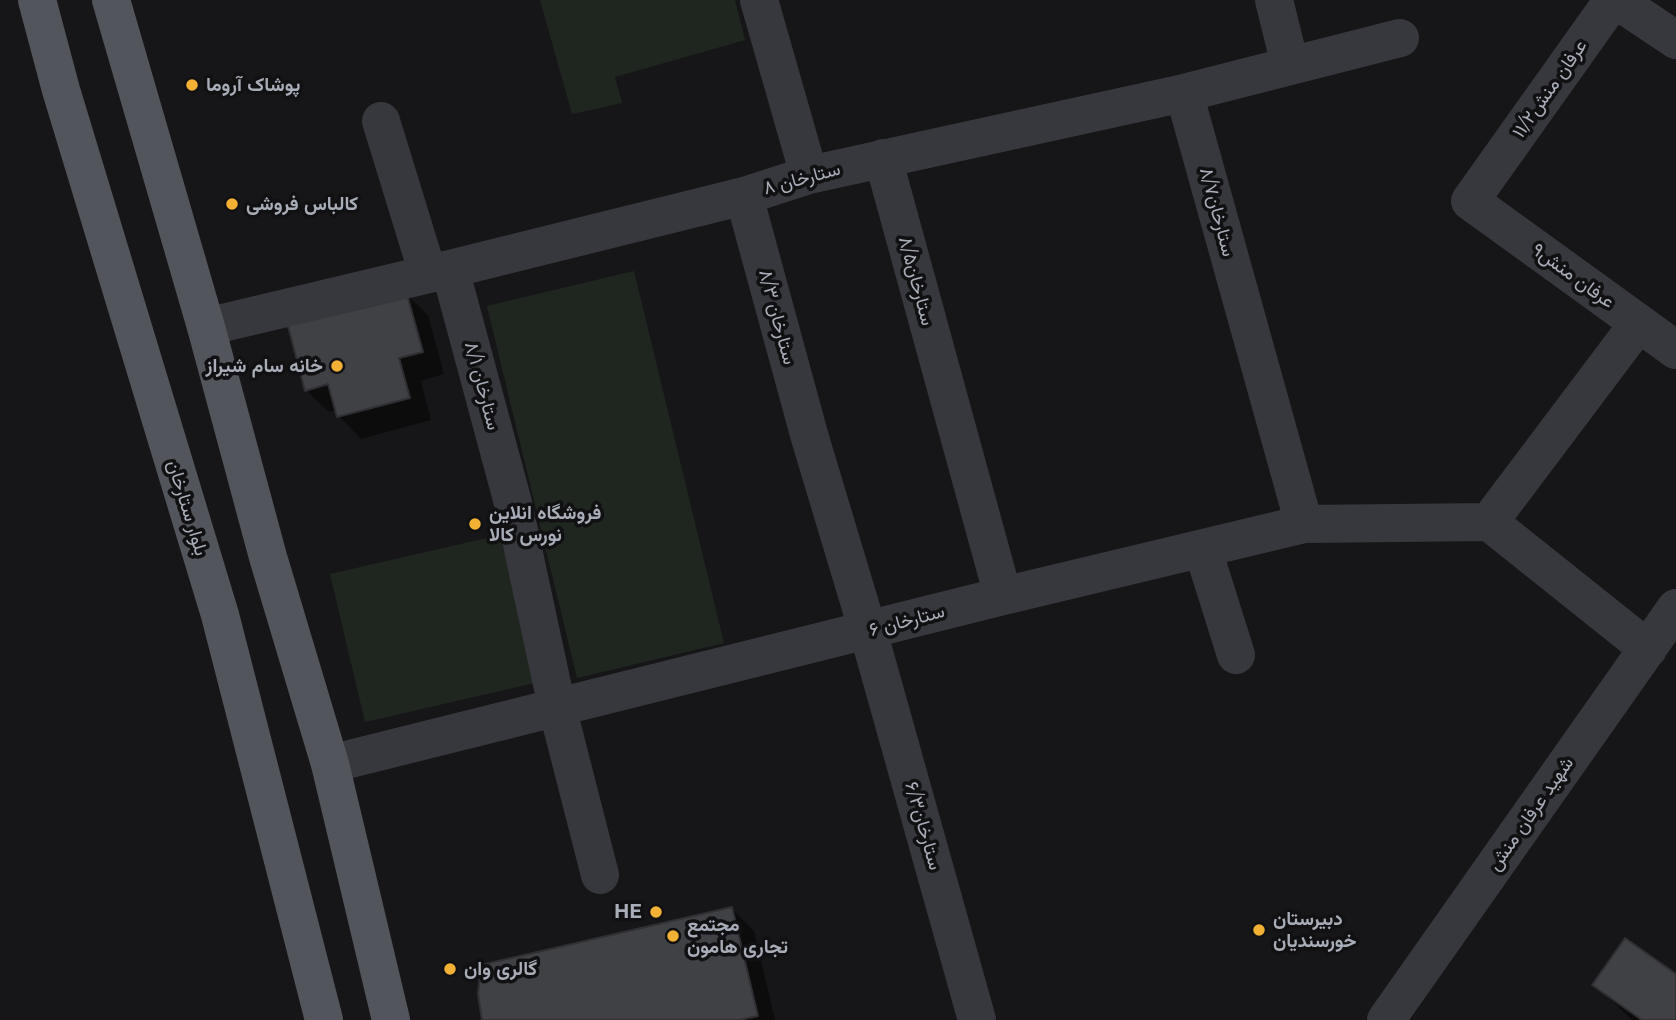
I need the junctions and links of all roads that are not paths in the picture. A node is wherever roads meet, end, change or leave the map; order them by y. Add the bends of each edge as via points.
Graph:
1 (37, 0) edge
2 (111, 0) edge
3 (759, 0) edge
4 (1274, 0) edge
5 (1615, 0) edge
6 (1400, 38) dead end
7 (1676, 40) edge
8 (1290, 65) junction
9 (1184, 93) junction
10 (381, 121) dead end
11 (883, 158) junction
12 (809, 175) junction
13 (1478, 189) joint
14 (744, 195) junction
15 (439, 271) junction
16 (1638, 324) junction
17 (206, 327) junction
18 (1676, 351) edge
19 (1489, 522) junction
20 (1304, 524) junction
21 (1203, 550) junction
22 (1003, 596) junction
23 (1676, 608) edge
24 (868, 631) junction
25 (1648, 649) junction
26 (1236, 656) dead end
27 (557, 707) junction
28 (330, 764) junction
29 (600, 875) dead end
30 (324, 1020) edge
31 (391, 1020) edge
32 (977, 1020) edge
33 (1386, 1020) edge

1 - 30 main road, بلوار ستارخان via 220,615
2 - 17 main road
3 - 12 street
4 - 8 street
5 - 7 street
5 - 13 street, عرفان منش۱۱/۲
6 - 8 street, ستارخان ۸
8 - 9 street, ستارخان ۸
9 - 11 street, ستارخان ۸
9 - 20 street, ستارخان۸/۷
10 - 15 street, ستارخان ۸/۱
11 - 12 street, ستارخان ۸
11 - 22 street, ستارخان۸/۵
12 - 14 street, ستارخان ۸
13 - 16 street, عرفان منش۹
14 - 15 street, ستارخان ۸
14 - 24 street, ستارخان ۸/۳
15 - 17 street, ستارخان ۸
15 - 27 street, ستارخان ۸/۱ via 513,503
16 - 18 street, عرفان منش۹
16 - 19 street
17 - 28 main road
19 - 20 street, ستارخان ۶
19 - 25 street
20 - 21 street, ستارخان ۶
21 - 22 street, ستارخان ۶
21 - 26 street
22 - 24 street, ستارخان ۶
23 - 25 street, شهید عرفان منش
24 - 27 street, ستارخان ۶
24 - 32 street, ستارخان۶/۳
25 - 33 street, شهید عرفان منش
27 - 28 street, ستارخان ۶
27 - 29 street, ستارخان ۸/۱
28 - 31 main road

